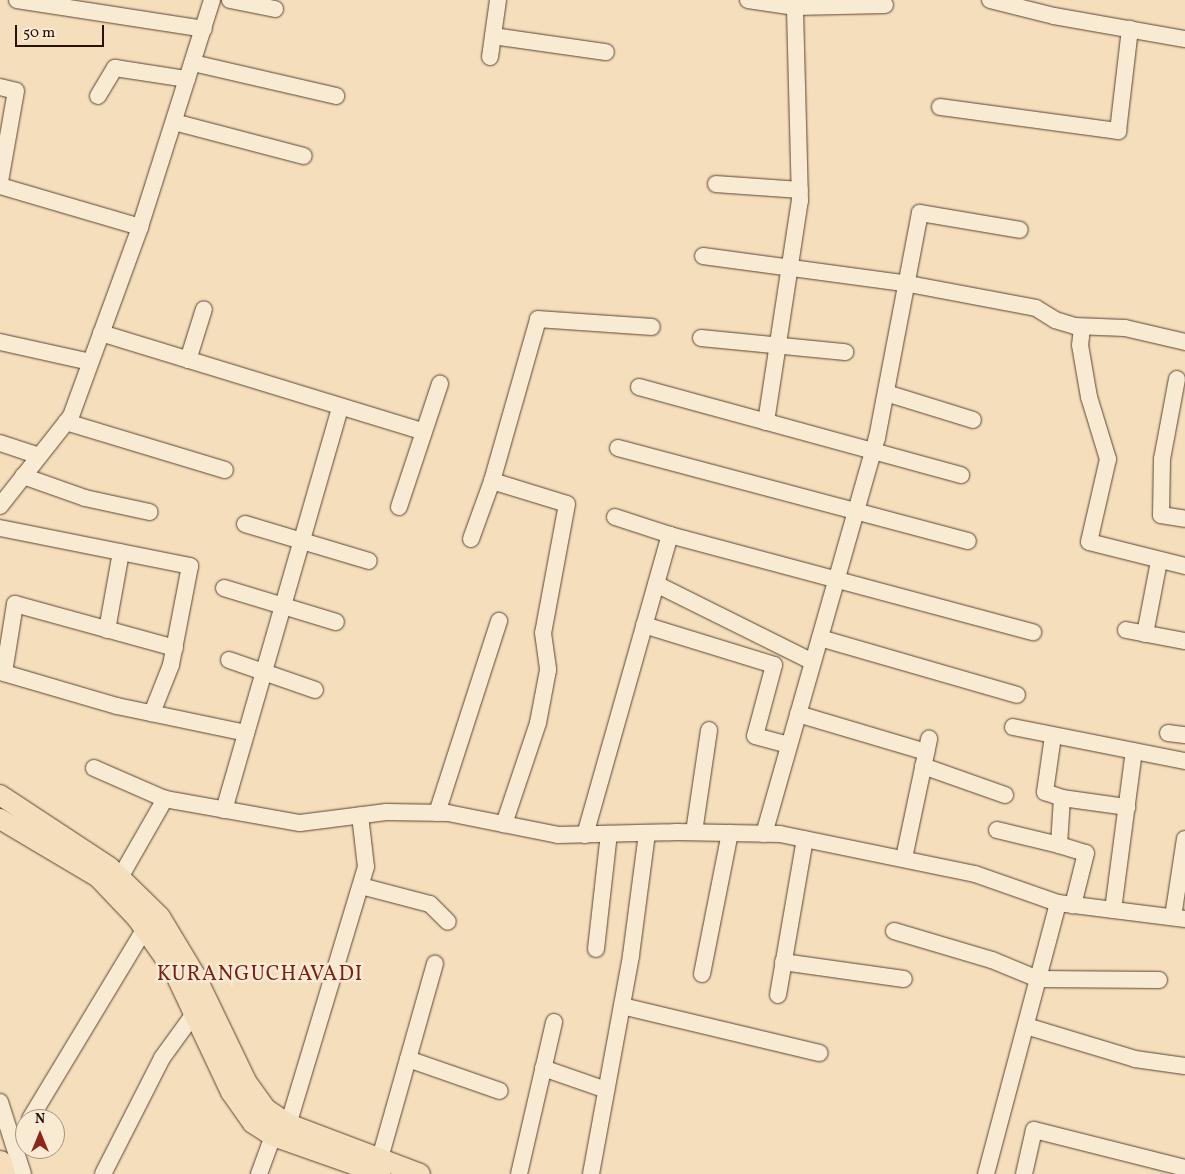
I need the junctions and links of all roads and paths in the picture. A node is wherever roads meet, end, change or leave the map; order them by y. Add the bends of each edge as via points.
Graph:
1 (17, 0) edge
2 (212, 0) edge
3 (230, 0) edge
4 (498, 0) edge
5 (748, 0) edge
6 (990, 0) edge
7 (849, 4) edge
8 (885, 6) dead end
9 (795, 7) junction
10 (275, 9) dead end
11 (204, 29) junction
12 (1130, 29) junction
13 (493, 36) junction
14 (1185, 39) edge
15 (606, 52) dead end
16 (490, 57) dead end
17 (193, 63) junction
18 (188, 79) junction
19 (0, 87) edge
20 (98, 96) dead end
21 (336, 96) dead end
22 (940, 107) dead end
23 (174, 122) junction
24 (304, 156) dead end
25 (0, 182) edge
26 (716, 184) dead end
27 (0, 186) edge
28 (800, 190) junction
29 (140, 227) junction
30 (1020, 230) dead end
31 (703, 256) dead end
32 (791, 266) junction
33 (909, 284) junction
34 (204, 309) dead end
35 (652, 327) dead end
36 (1082, 327) junction
37 (101, 333) junction
38 (701, 338) dead end
39 (0, 342) edge
40 (1185, 342) edge
41 (780, 346) junction
42 (845, 352) dead end
43 (188, 360) junction
44 (90, 362) junction
45 (1177, 379) dead end
46 (440, 384) dead end
47 (639, 387) dead end
48 (886, 393) junction
49 (340, 407) junction
50 (974, 420) dead end
51 (66, 422) junction
52 (766, 422) junction
53 (422, 431) junction
54 (0, 443) edge
55 (618, 448) dead end
56 (873, 451) junction
57 (39, 456) junction
58 (225, 470) dead end
59 (961, 475) dead end
60 (23, 476) junction
61 (492, 481) junction
62 (0, 506) edge
63 (399, 507) dead end
64 (150, 512) dead end
65 (856, 512) junction
66 (615, 517) dead end
67 (1185, 519) edge
68 (245, 524) dead end
69 (0, 528) edge
70 (670, 534) junction
71 (302, 539) junction
72 (472, 539) dead end
73 (968, 541) dead end
74 (121, 552) junction
75 (369, 561) dead end
76 (1159, 561) junction
77 (1185, 566) edge
78 (837, 578) junction
79 (656, 584) junction
80 (224, 588) dead end
81 (283, 605) junction
82 (499, 621) dead end
83 (336, 622) dead end
84 (644, 625) junction
85 (107, 630) junction
86 (1126, 630) dead end
87 (1033, 632) dead end
88 (1146, 634) junction
89 (820, 638) junction
90 (1185, 641) edge
91 (175, 648) junction
92 (229, 660) dead end
93 (813, 662) junction
94 (264, 672) junction
95 (2, 679) edge
96 (315, 690) dead end
97 (1017, 695) dead end
98 (152, 713) junction
99 (798, 714) junction
100 (1013, 727) dead end
101 (708, 730) dead end
102 (246, 733) junction
103 (1168, 733) dead end
104 (1185, 734) edge
105 (1053, 736) junction
106 (789, 745) junction
107 (1134, 751) junction
108 (926, 752) junction
109 (1185, 761) edge
110 (94, 768) dead end
111 (0, 794) edge
112 (1006, 795) dead end
113 (1062, 798) junction
114 (164, 799) junction
115 (1127, 807) junction
116 (224, 810) junction
117 (437, 813) junction
118 (360, 815) junction
119 (0, 819) edge
120 (504, 824) junction
121 (997, 830) dead end
122 (694, 832) junction
123 (647, 833) junction
124 (730, 833) junction
125 (609, 834) junction
126 (764, 834) junction
127 (584, 835) junction
128 (805, 838) junction
129 (1185, 839) edge
130 (1059, 845) junction
131 (904, 858) junction
132 (116, 884) junction
133 (361, 886) junction
134 (1065, 904) junction
135 (1113, 910) junction
136 (1179, 918) edge
137 (448, 922) dead end
138 (145, 928) junction
139 (894, 931) dead end
140 (596, 949) dead end
141 (784, 962) junction
142 (435, 964) dead end
143 (702, 974) dead end
144 (904, 979) dead end
145 (1038, 979) junction
146 (1159, 980) dead end
147 (778, 995) dead end
148 (622, 1006) junction
149 (194, 1014) junction
150 (554, 1022) dead end
151 (1026, 1026) junction
152 (819, 1053) dead end
153 (408, 1059) junction
154 (1185, 1066) edge
155 (543, 1068) junction
156 (606, 1090) junction
157 (500, 1091) dead end
158 (0, 1102) edge
159 (36, 1109) edge
160 (282, 1133) junction
161 (15, 1142) edge
162 (7, 1154) edge
163 (381, 1166) edge
164 (1151, 1167) edge
165 (1185, 1168) edge
166 (3, 1174) edge
167 (23, 1174) edge
168 (103, 1174) edge
169 (259, 1174) edge
170 (420, 1174) edge
171 (518, 1174) edge
172 (591, 1174) edge
173 (986, 1174) edge
174 (1024, 1174) edge

1 - 11 street
2 - 11 street
3 - 10 street
4 - 13 street
5 - 9 street
6 - 12 street via 1054,16
7 - 8 street
7 - 9 street
9 - 28 street
11 - 17 street
12 - 14 street
12 - 22 street via 1118,131
13 - 15 street
13 - 16 street
17 - 18 street
17 - 21 street
18 - 20 street via 116,68
18 - 23 street
19 - 25 street via 16,91
23 - 24 street
23 - 29 street
26 - 28 street
27 - 29 street
28 - 32 street
29 - 37 street
30 - 33 street via 920,213
31 - 32 street
32 - 33 street
32 - 41 street
33 - 36 street via 1036,308 1055,320
33 - 48 street
34 - 43 street
35 - 61 street via 538,319
36 - 40 street via 1125,328
36 - 76 street via 1080,345 1089,397 1108,459 1089,542
37 - 43 street
37 - 44 street
38 - 41 street
39 - 44 street
41 - 42 street
41 - 52 street
43 - 49 street
44 - 51 street
45 - 67 street via 1162,459 1161,515
46 - 53 street
47 - 52 street
48 - 50 street
48 - 56 street
49 - 53 street
49 - 71 street
51 - 57 street
51 - 58 street
52 - 56 street
53 - 63 street
54 - 57 street
55 - 65 street
56 - 59 street
56 - 65 street
57 - 60 street
60 - 62 street
60 - 64 street via 85,498
61 - 72 street
61 - 120 street via 567,504 543,633 548,670 540,715
65 - 73 street
65 - 78 street
66 - 70 street
68 - 71 street
69 - 74 street
70 - 78 street
70 - 79 street
71 - 75 street
71 - 81 street
74 - 85 street
74 - 91 street via 190,566
76 - 77 street
76 - 88 street
78 - 87 street
78 - 89 street
79 - 84 street
79 - 93 street
80 - 81 street
81 - 83 street
81 - 94 street
82 - 117 street
84 - 106 street via 774,665 754,736
84 - 127 street
85 - 91 street
85 - 95 street via 15,604
86 - 88 street
88 - 90 street
89 - 93 street
89 - 97 street
91 - 98 street via 172,665
92 - 94 street
93 - 99 street
94 - 96 street
94 - 102 street
95 - 98 street
98 - 102 street
99 - 106 street
99 - 108 street
100 - 105 street
101 - 122 street
102 - 116 street
103 - 104 street
105 - 107 street
105 - 113 street via 1045,792
106 - 126 street
107 - 109 street
107 - 115 street
108 - 112 street
108 - 131 street
110 - 114 street
111 - 132 main road
113 - 115 street
113 - 130 street
114 - 116 street
114 - 132 street
115 - 135 street
116 - 118 street via 300,823
117 - 118 street
117 - 120 street
118 - 133 street via 366,867
119 - 132 main road
120 - 127 street via 558,835
121 - 130 street
122 - 123 street
122 - 124 street
123 - 125 street
123 - 148 street
124 - 126 street
124 - 143 street
125 - 127 street
125 - 140 street
126 - 128 street
128 - 131 street
128 - 141 street
129 - 136 street
130 - 134 street via 1086,853
131 - 134 street via 975,874
132 - 138 main road
132 - 160 main road via 160,917 180,948 256,1097
133 - 137 street via 430,904
133 - 160 street
134 - 135 street
134 - 145 street
135 - 136 street
138 - 149 main road via 174,971
138 - 159 street
139 - 145 street via 992,960
141 - 144 street
141 - 147 street
142 - 153 street
145 - 146 street
145 - 151 street
148 - 152 street
148 - 156 street
149 - 160 main road via 238,1105 253,1123
149 - 168 street via 162,1058
150 - 155 street
151 - 154 street via 1135,1059
151 - 173 street
153 - 157 street
153 - 163 street
155 - 156 street
155 - 171 street
156 - 172 street
158 - 162 street
160 - 163 main road
160 - 169 street
161 - 162 street
162 - 166 highway
162 - 167 street
163 - 170 main road
164 - 165 street
164 - 174 street via 1034,1130

